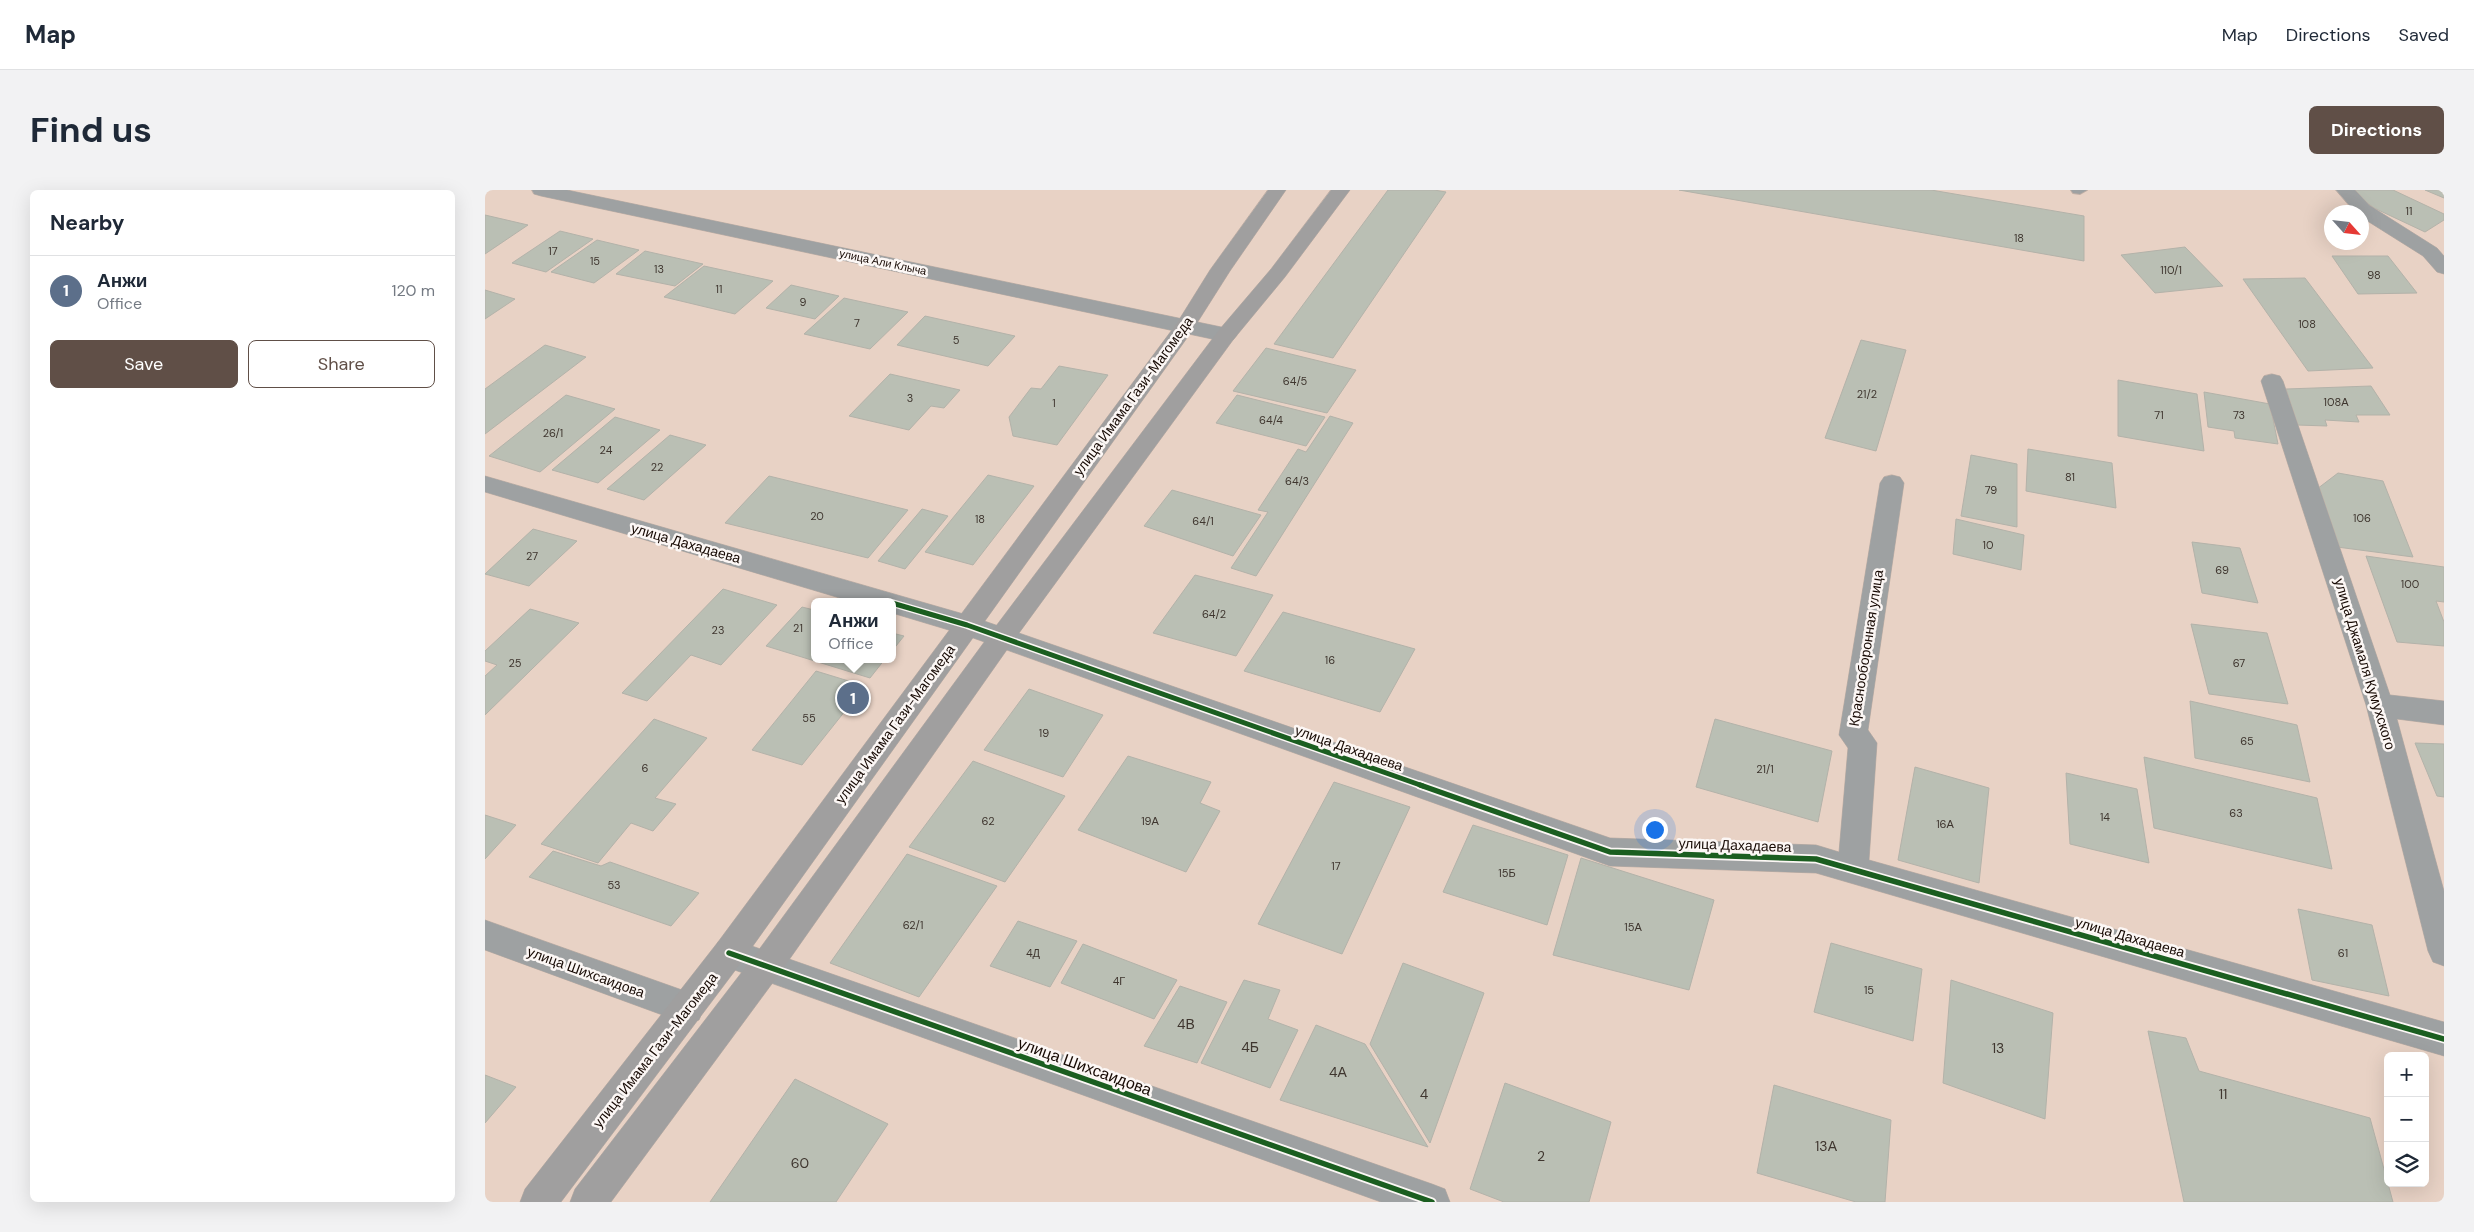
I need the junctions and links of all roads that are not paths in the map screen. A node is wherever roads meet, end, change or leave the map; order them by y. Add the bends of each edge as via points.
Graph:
1 (541, 190) edge
2 (1277, 190) edge
3 (1341, 190) edge
4 (2345, 190) edge
5 (2444, 268) edge
6 (1185, 326) junction
7 (1226, 336) junction
8 (2272, 381) dead end
9 (1892, 482) dead end
10 (485, 484) edge
11 (873, 598) edge
12 (896, 604) edge
13 (967, 625) junction
14 (1002, 637) junction
15 (2380, 705) junction
16 (2444, 713) edge
17 (1853, 870) junction
18 (485, 935) edge
19 (2444, 951) edge
20 (729, 953) junction
21 (766, 966) junction
22 (687, 1008) junction
23 (2444, 1039) edge
24 (538, 1202) edge
25 (588, 1202) edge
26 (1432, 1202) edge

1 - 6 street, улица Али Клыча
2 - 6 main road, улица Имама Гази-Магомеда
3 - 7 main road
4 - 5 street via 2362,209 2430,252
6 - 7 street, улица Али Клыча
6 - 13 main road, улица Имама Гази-Магомеда
7 - 14 main road
8 - 15 street, улица Джамаля Кумухского
9 - 17 street, Краснооборонная улица via 1853,735 1863,743
10 - 11 street, улица Дахадаева
12 - 13 street, улица Дахадаева
13 - 14 street, улица Дахадаева
13 - 20 main road, улица Имама Гази-Магомеда
14 - 17 street, улица Дахадаева via 1610,852 1816,859
14 - 21 main road
15 - 16 street
15 - 19 street, улица Джамаля Кумухского
17 - 23 street, улица Дахадаева
18 - 22 street, улица Шихсаидова
20 - 21 street, улица Шихсаидова
20 - 22 main road, улица Имама Гази-Магомеда
21 - 25 main road
21 - 26 street, улица Шихсаидова
22 - 24 main road, улица Имама Гази-Магомеда

